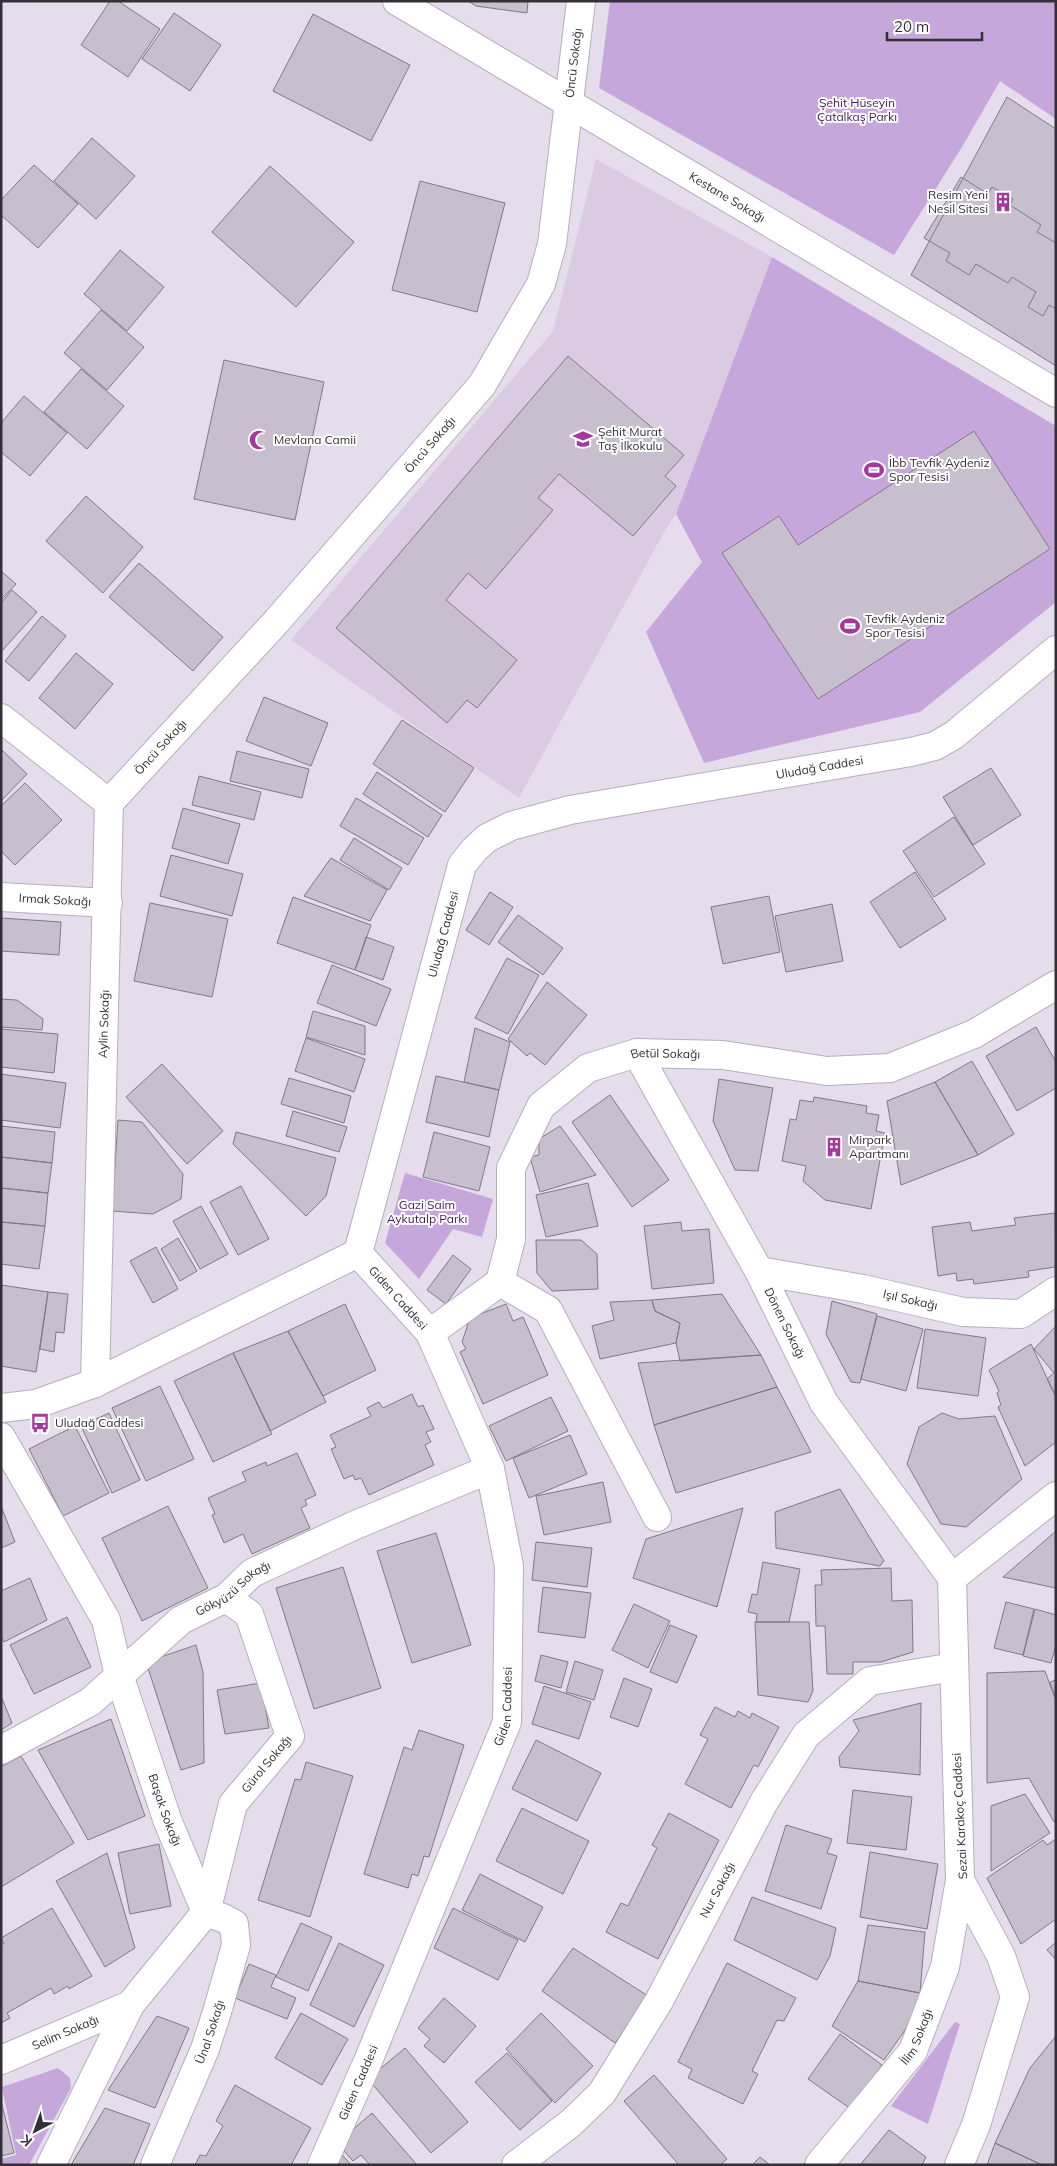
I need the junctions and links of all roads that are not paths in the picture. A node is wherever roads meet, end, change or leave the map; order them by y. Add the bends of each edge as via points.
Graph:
1 (397, 1) edge
2 (581, 1) edge
3 (567, 104) junction
4 (1056, 393) edge
5 (1056, 650) edge
6 (1, 718) edge
7 (109, 803) junction
8 (1, 897) edge
9 (108, 903) junction
10 (1056, 985) edge
11 (637, 1053) junction
12 (358, 1253) junction
13 (759, 1271) junction
14 (500, 1282) junction
15 (1056, 1291) edge
16 (430, 1333) junction
17 (94, 1383) junction
18 (1, 1408) edge
19 (1, 1438) edge
20 (490, 1469) junction
21 (1056, 1496) edge
22 (657, 1517) dead end
23 (952, 1578) junction
24 (226, 1598) junction
25 (954, 1667) junction
26 (119, 1675) junction
27 (1, 1750) edge
28 (960, 1880) junction
29 (206, 1912) junction
30 (130, 2005) junction
31 (1, 2060) edge
32 (51, 2165) edge
33 (156, 2165) edge
34 (322, 2165) edge
35 (516, 2165) edge
36 (819, 2165) edge
37 (959, 2165) edge

1 - 3 street, Kestane Sokağı
2 - 3 street, Öncü Sokağı
3 - 4 street, Kestane Sokağı
3 - 7 street, Öncü Sokağı via 552,244 541,284 482,385 276,622
5 - 12 street, Uludağ Caddesi via 954,735 935,746 570,810 511,826 487,838 462,865
6 - 7 street
7 - 9 street, Aylin Sokağı
8 - 9 street, Irmak Sokağı
9 - 17 street, Aylin Sokağı
10 - 11 street, Betül Sokağı via 974,1034 890,1068 827,1071 723,1055
11 - 13 street, Dönen Sokağı
11 - 14 street, Betül Sokağı via 588,1068 541,1106 511,1168 511,1239
12 - 16 street, Giden Caddesi
12 - 17 street
13 - 15 street, Işıl Sokağı via 962,1312 1021,1314
13 - 23 street, Dönen Sokağı via 824,1403
14 - 16 street
14 - 22 street via 548,1310
16 - 20 street, Giden Caddesi
17 - 18 street via 36,1404
19 - 26 street, Başak Sokağı via 106,1620
20 - 24 street, Gökyüzü Sokağı via 353,1526 252,1573
20 - 34 street, Giden Caddesi via 509,1566 507,1722
21 - 23 street
23 - 25 street, Sezai Karakoç Caddesi
24 - 26 street, Gökyüzü Sokağı via 181,1620
24 - 29 street, Gürol Sokağı via 249,1614 290,1736 233,1804
25 - 28 street, Sezai Karakoç Caddesi
25 - 35 street, Nur Sokağı via 870,1681 806,1736 764,1802 659,2000 602,2093 571,2123
26 - 27 street, Gökyüzü Sokağı via 90,1702
26 - 29 street, Başak Sokağı via 168,1822
28 - 36 street, İlim Sokağı via 945,1967 913,2051
28 - 37 street, Sezai Karakoç Caddesi via 1002,1956 1015,1997 976,2125
29 - 30 street
29 - 33 street, Ünal Sokağı via 234,1924 236,1945 205,2049
30 - 31 street, Selim Sokağı
30 - 32 street

